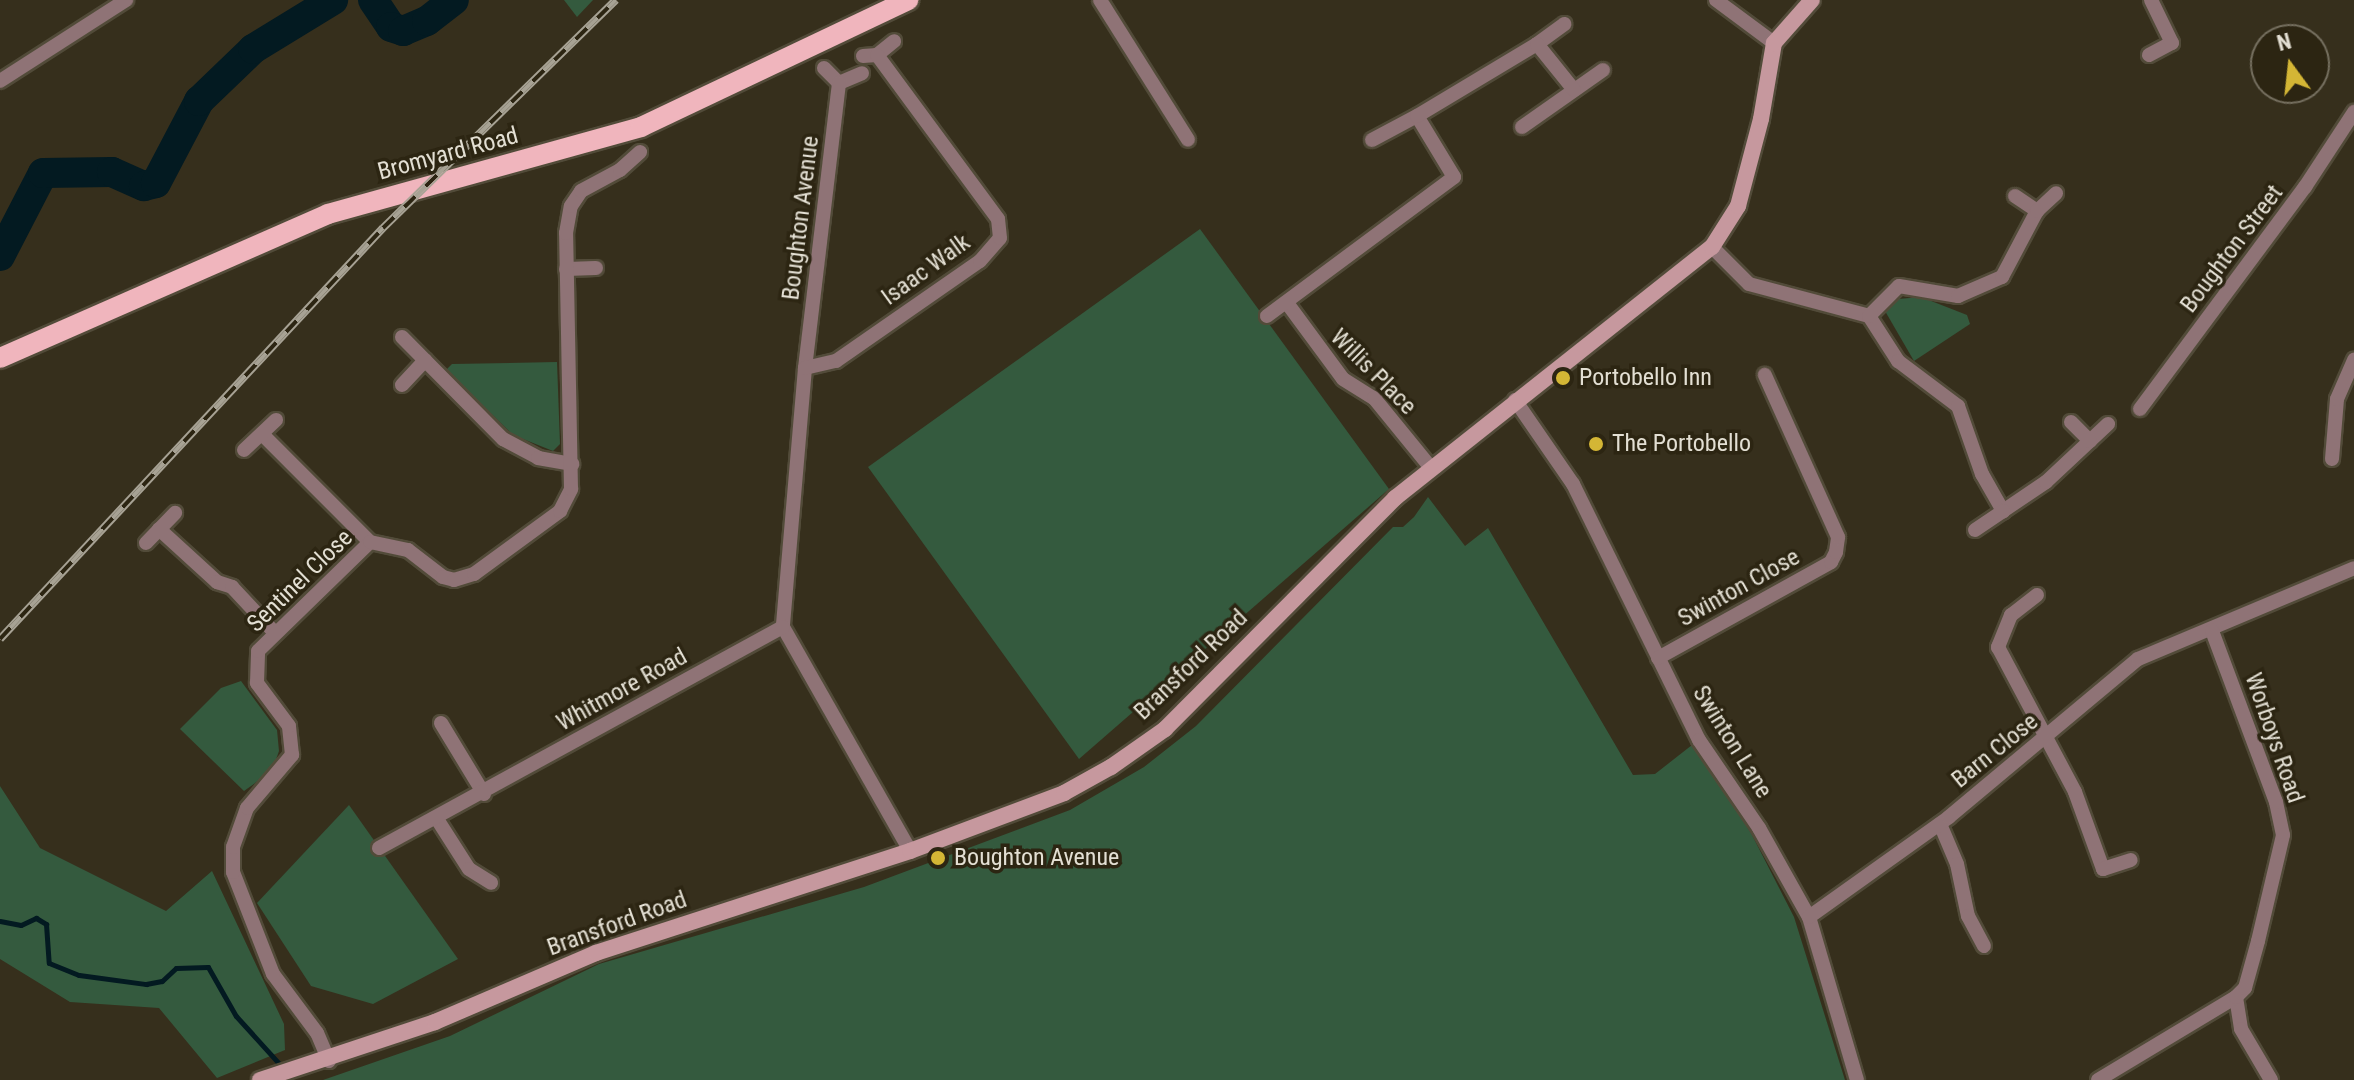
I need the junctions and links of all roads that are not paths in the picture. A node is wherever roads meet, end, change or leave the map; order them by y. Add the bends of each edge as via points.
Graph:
1 (126, 0) edge
2 (908, 0) edge
3 (1100, 0) edge
4 (1716, 0) edge
5 (1812, 0) edge
6 (2151, 0) edge
7 (1565, 24) dead end
8 (894, 41) dead end
9 (1774, 43) junction
10 (1537, 44) junction
11 (2149, 55) dead end
12 (824, 68) dead end
13 (1603, 70) dead end
14 (862, 73) dead end
15 (0, 81) edge
16 (839, 83) junction
17 (1574, 90) junction
18 (2354, 112) edge
19 (1417, 116) junction
20 (1522, 127) dead end
21 (1188, 140) dead end
22 (1372, 140) dead end
23 (641, 141) junction
24 (2056, 193) dead end
25 (2015, 196) dead end
26 (2037, 211) junction
27 (1712, 247) junction
28 (596, 268) dead end
29 (566, 269) junction
30 (1287, 303) junction
31 (1267, 316) dead end
32 (1869, 316) junction
33 (402, 337) dead end
34 (0, 358) edge
35 (425, 360) junction
36 (2354, 360) edge
37 (805, 368) junction
38 (1765, 375) dead end
39 (402, 385) dead end
40 (1515, 400) junction
41 (2140, 409) dead end
42 (276, 420) dead end
43 (2071, 422) dead end
44 (2108, 424) dead end
45 (262, 434) junction
46 (2090, 441) junction
47 (244, 450) dead end
48 (2332, 459) dead end
49 (572, 464) junction
50 (1431, 468) junction
51 (2003, 511) junction
52 (175, 513) dead end
53 (159, 529) junction
54 (1975, 530) dead end
55 (370, 542) junction
56 (146, 543) dead end
57 (2354, 568) edge
58 (2037, 595) dead end
59 (783, 627) junction
60 (2212, 631) junction
61 (274, 632) junction
62 (1658, 658) junction
63 (441, 723) dead end
64 (2044, 740) junction
65 (484, 794) junction
66 (437, 819) junction
67 (1940, 824) junction
68 (379, 848) dead end
69 (910, 851) junction
70 (2131, 860) dead end
71 (491, 883) dead end
72 (1809, 917) junction
73 (1984, 946) dead end
74 (2236, 997) junction
75 (329, 1061) junction
76 (260, 1080) edge
77 (1857, 1080) edge
78 (2098, 1080) edge
79 (2271, 1080) edge

1 - 15 street
2 - 23 main road, Bromyard Road
3 - 21 street
4 - 9 street
5 - 9 main road
6 - 11 street via 2172,43
7 - 10 street
8 - 37 street, Isaac Walk via 870,56 998,219 1000,238 980,261 836,361
9 - 27 main road, Bransford Road via 1738,206
10 - 17 street
10 - 19 street
12 - 16 street
13 - 17 street
14 - 16 street
16 - 37 street, Boughton Avenue
17 - 20 street
18 - 41 street, Boughton Street via 2305,187
19 - 22 street
19 - 30 street via 1454,177
23 - 29 street, Sentinel Close via 620,170 581,191 571,206
23 - 34 main road, Bromyard Road via 328,214
24 - 26 street
25 - 26 street
26 - 32 street via 2002,277 1958,296 1899,286
27 - 32 street via 1749,284
27 - 40 main road, Bransford Road
28 - 29 street
29 - 49 street, Sentinel Close
30 - 31 street
30 - 50 street, Willis Place via 1343,379 1374,398
32 - 51 street via 1898,361 1958,406 1982,474
33 - 35 street
35 - 39 street
35 - 49 street via 503,439 538,458
36 - 48 street via 2337,399
37 - 59 street, Boughton Avenue
38 - 62 street, Swinton Close via 1838,537 1836,552 1831,562
40 - 50 main road, Bransford Road
40 - 62 street, Swinton Lane via 1573,484
42 - 45 street
43 - 46 street
44 - 46 street
45 - 47 street
45 - 55 street
46 - 51 street via 2046,482
49 - 55 street, Sentinel Close via 571,489 560,511 474,574 443,577 408,550
50 - 69 main road, Bransford Road via 1165,729 1064,793
51 - 54 street
52 - 53 street
53 - 56 street
53 - 61 street via 217,582 232,587
55 - 61 street, Sentinel Close
57 - 60 street, Barn Close
58 - 64 street via 2011,615 1998,647
59 - 65 street, Whitmore Road
59 - 69 street
60 - 64 street, Barn Close via 2138,659
60 - 74 street, Worboys Road via 2276,802 2283,835 2248,977
61 - 75 street, Sentinel Close via 258,651 257,683 289,726 292,755 247,808 233,847 233,872 273,974 317,1033
62 - 72 street, Swinton Lane via 1699,740 1759,828
63 - 65 street
64 - 67 street, Barn Close
64 - 70 street via 2075,792 2103,869
65 - 66 street, Whitmore Road
66 - 68 street, Whitmore Road
66 - 71 street via 469,869
67 - 72 street, Barn Close
67 - 73 street via 1957,864 1968,916
69 - 75 main road, Bransford Road via 596,953
72 - 77 street, Swinton Lane
74 - 78 street
74 - 79 street via 2241,1029
75 - 76 main road, Bransford Road

